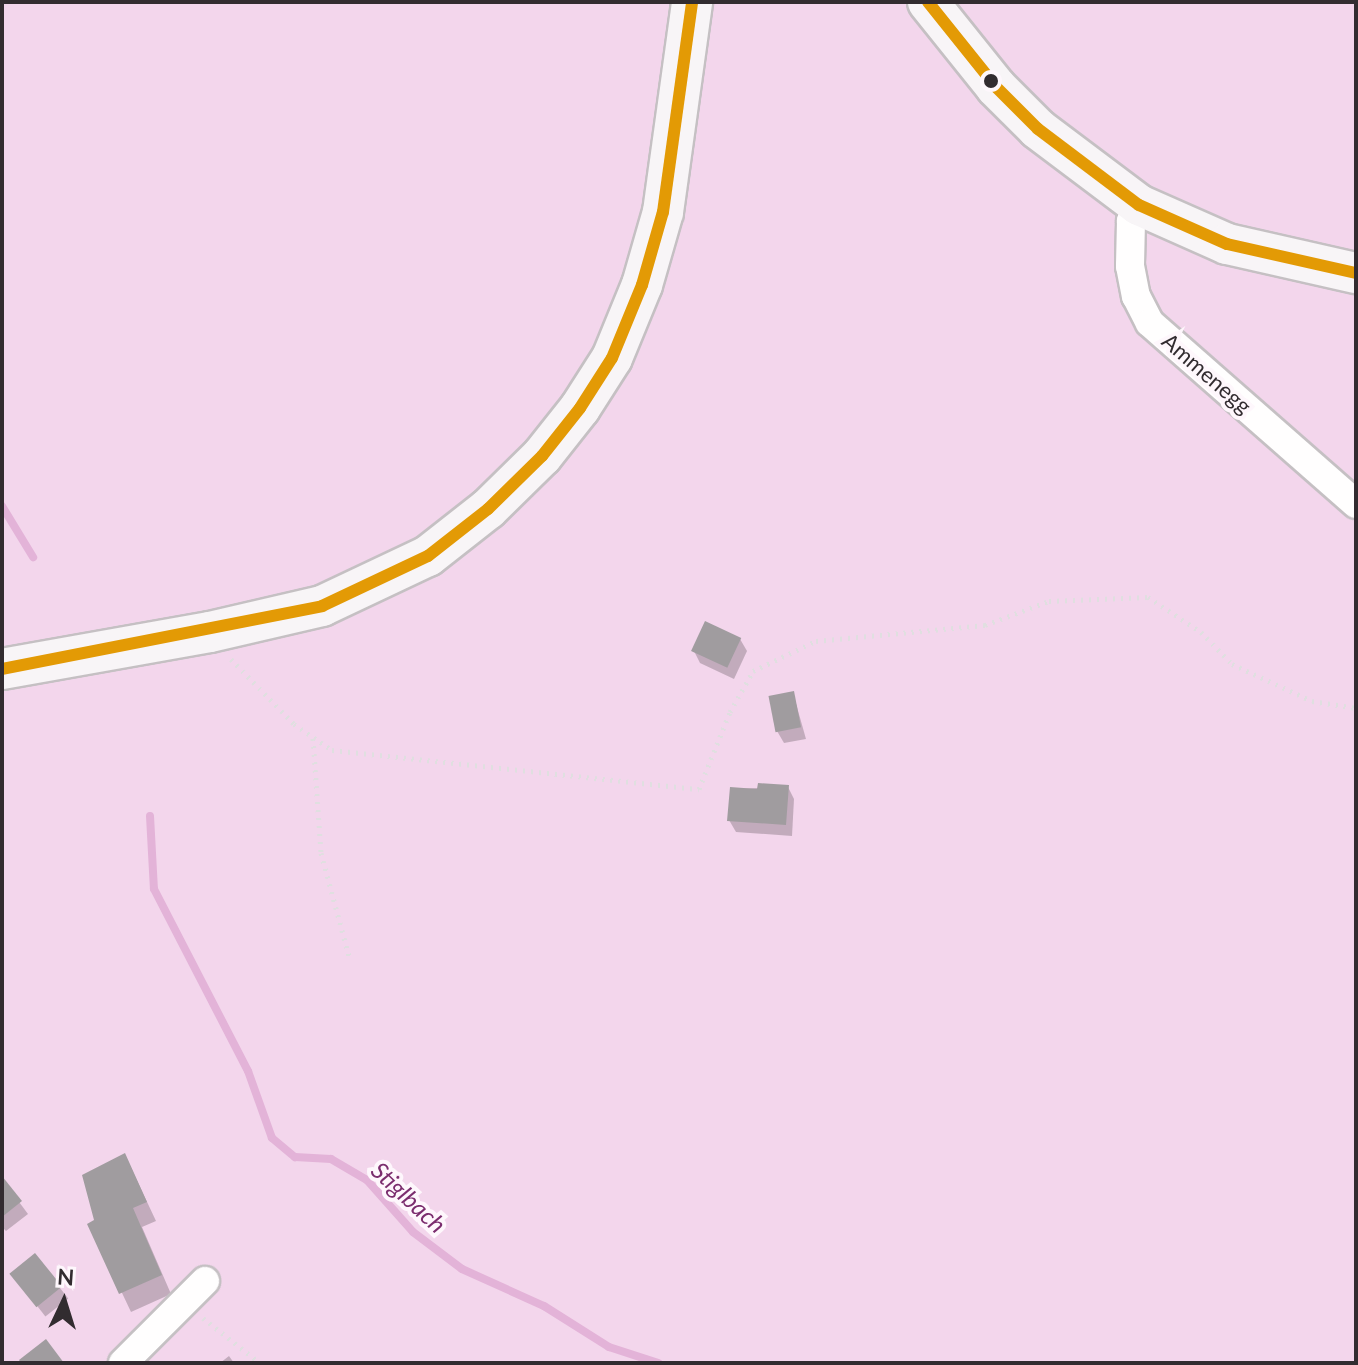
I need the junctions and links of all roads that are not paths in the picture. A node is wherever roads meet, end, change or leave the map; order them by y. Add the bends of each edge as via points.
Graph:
1 (692, 2) edge
2 (928, 2) edge
3 (1139, 205) junction
4 (1356, 273) edge
5 (1356, 504) edge
6 (2, 669) edge
7 (205, 1281) dead end
8 (123, 1363) edge

1 - 6 main road via 663,212 642,285 612,358 580,408 499,499 428,556 322,606 267,621
2 - 3 main road via 996,87 1038,129
3 - 4 main road via 1227,244
3 - 5 street, Ammenegg via 1131,221 1130,266 1136,296 1150,323
7 - 8 street

